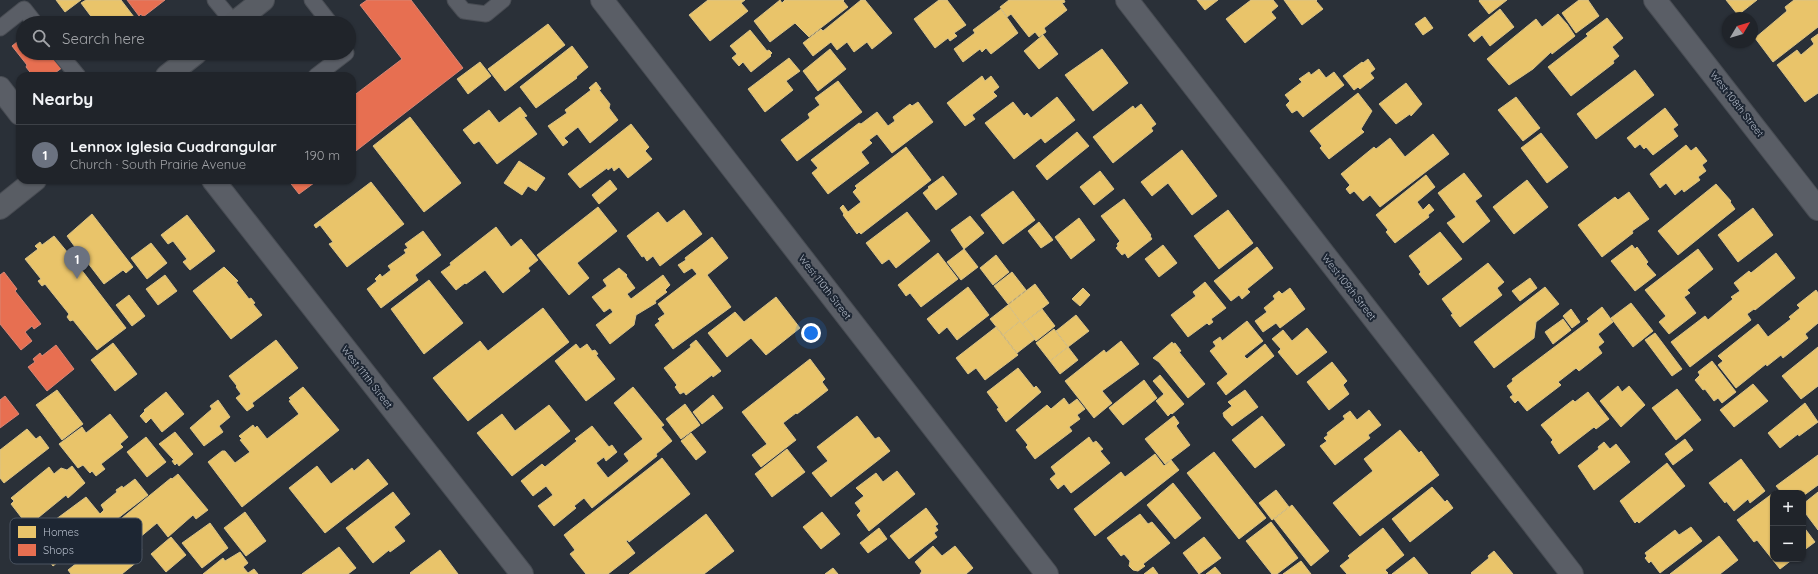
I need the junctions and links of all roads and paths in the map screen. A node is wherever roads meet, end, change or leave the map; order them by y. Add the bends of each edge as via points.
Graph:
1 (215, 0) edge
2 (263, 0) edge
3 (312, 0) edge
4 (455, 0) edge
5 (503, 0) edge
6 (602, 0) edge
7 (1127, 0) edge
8 (1655, 0) edge
9 (30, 16) edge
10 (228, 16) edge
11 (243, 16) edge
12 (325, 16) edge
13 (0, 28) edge
14 (65, 60) edge
15 (187, 60) edge
16 (337, 60) edge
17 (75, 72) edge
18 (172, 72) edge
19 (321, 72) edge
20 (0, 88) edge
21 (16, 109) edge
22 (30, 184) edge
23 (216, 184) edge
24 (0, 208) edge
25 (1818, 208) edge
26 (522, 574) edge
27 (1047, 574) edge
28 (1572, 574) edge

1 - 10 lane
2 - 11 main road
3 - 12 lane
4 - 5 lane via 464,11 486,14
6 - 27 street, West 110th Street
7 - 28 street, West 109th Street
8 - 25 street, West 108th Street
9 - 13 lane via 24,9
14 - 17 lane
15 - 18 main road
16 - 19 lane
20 - 21 street
22 - 24 main road
23 - 26 street, West 111th Street

